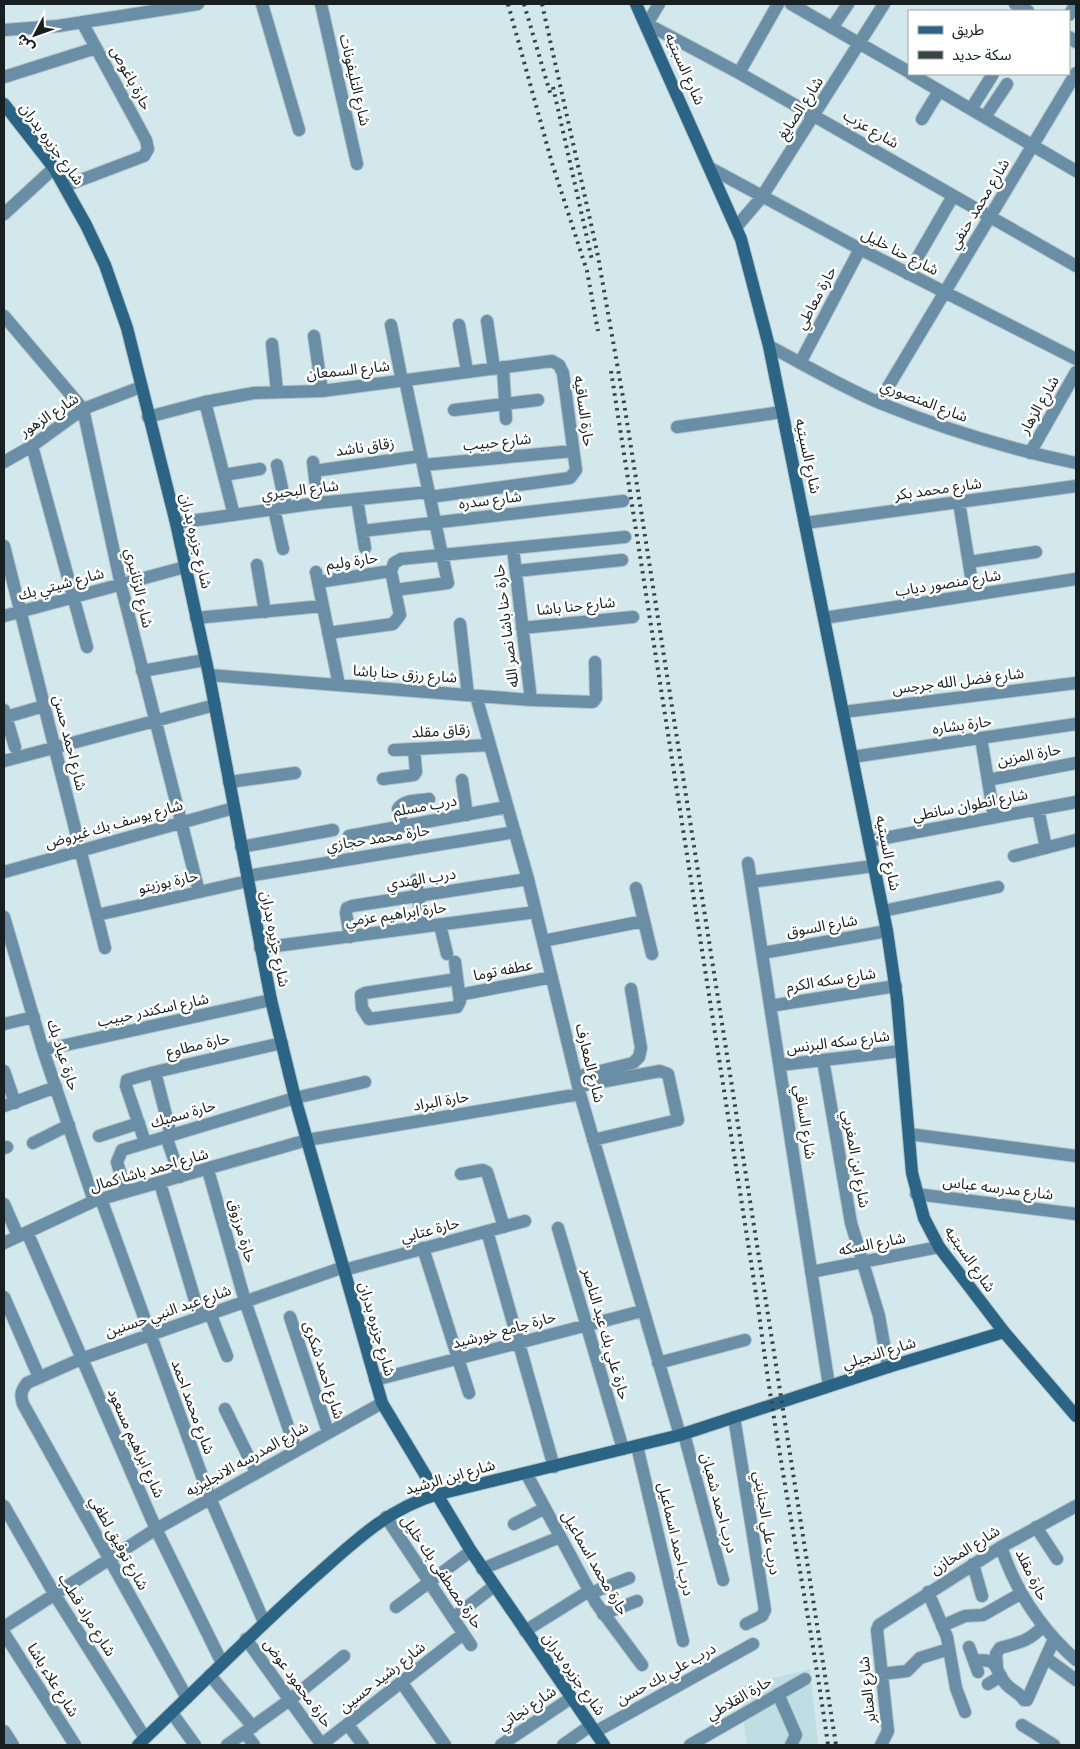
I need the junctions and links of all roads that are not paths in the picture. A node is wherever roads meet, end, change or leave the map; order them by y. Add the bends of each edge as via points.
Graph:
1 (198, 4) edge
2 (262, 4) edge
3 (321, 4) edge
4 (636, 4) edge
5 (659, 4) edge
6 (778, 4) edge
7 (791, 4) edge
8 (848, 4) edge
9 (884, 4) edge
10 (1015, 4) edge
11 (806, 7) edge
12 (1026, 10) edge
13 (82, 22) junction
14 (647, 24) junction
15 (832, 28) junction
16 (4, 30) edge
17 (860, 44) junction
18 (96, 48) junction
19 (908, 72) edge
20 (739, 73) junction
21 (1076, 73) edge
22 (913, 75) edge
23 (992, 75) edge
24 (4, 77) edge
25 (1007, 84) dead end
26 (939, 90) junction
27 (4, 104) edge
28 (971, 109) junction
29 (814, 115) junction
30 (985, 117) junction
31 (922, 119) dead end
32 (298, 130) dead end
33 (1033, 145) junction
34 (357, 164) dead end
35 (54, 168) junction
36 (712, 169) junction
37 (1076, 171) edge
38 (65, 186) junction
39 (953, 196) junction
40 (762, 198) junction
41 (4, 214) edge
42 (990, 218) junction
43 (737, 226) junction
44 (860, 249) junction
45 (1076, 266) edge
46 (908, 274) junction
47 (945, 293) junction
48 (4, 316) edge
49 (487, 321) dead end
50 (391, 325) dead end
51 (458, 326) dead end
52 (314, 336) dead end
53 (272, 344) dead end
54 (769, 346) junction
55 (1076, 360) edge
56 (552, 361) joint
57 (800, 363) junction
58 (498, 367) junction
59 (467, 371) junction
60 (1076, 372) edge
61 (404, 380) junction
62 (141, 387) junction
63 (277, 391) junction
64 (322, 391) junction
65 (538, 400) dead end
66 (205, 402) junction
67 (879, 402) junction
68 (505, 404) junction
69 (83, 409) junction
70 (454, 410) dead end
71 (782, 412) junction
72 (148, 417) junction
73 (506, 419) dead end
74 (677, 427) dead end
75 (32, 446) junction
76 (573, 451) junction
77 (1030, 453) junction
78 (422, 460) junction
79 (4, 462) edge
80 (1076, 463) edge
81 (277, 465) dead end
82 (260, 469) dead end
83 (576, 470) joint
84 (224, 475) junction
85 (1076, 486) edge
86 (429, 494) junction
87 (357, 499) junction
88 (622, 501) dead end
89 (958, 502) junction
90 (318, 503) junction
91 (280, 508) junction
92 (234, 515) junction
93 (435, 522) junction
94 (176, 523) junction
95 (805, 523) junction
96 (362, 531) junction
97 (625, 537) dead end
98 (4, 546) edge
99 (365, 548) dead end
100 (513, 548) junction
101 (284, 549) dead end
102 (1036, 552) dead end
103 (442, 555) junction
104 (622, 560) dead end
105 (968, 562) junction
106 (257, 566) dead end
107 (185, 567) junction
108 (391, 571) junction
109 (516, 571) junction
110 (1076, 579) edge
111 (121, 585) junction
112 (395, 590) junction
113 (974, 595) junction
114 (73, 598) junction
115 (323, 606) junction
116 (21, 612) junction
117 (266, 612) junction
118 (4, 616) edge
119 (633, 617) dead end
120 (196, 618) junction
121 (824, 618) junction
122 (460, 624) dead end
123 (522, 628) junction
124 (328, 633) junction
125 (87, 648) dead end
126 (205, 660) junction
127 (595, 662) dead end
128 (142, 671) junction
129 (209, 675) junction
130 (1076, 684) edge
131 (339, 685) junction
132 (472, 695) junction
133 (531, 700) junction
134 (44, 706) junction
135 (215, 706) junction
136 (843, 712) junction
137 (5, 714) edge
138 (155, 721) junction
139 (1076, 724) edge
140 (981, 738) junction
141 (490, 745) junction
142 (15, 747) dead end
143 (54, 748) junction
144 (414, 749) junction
145 (394, 750) dead end
146 (852, 757) junction
147 (4, 761) edge
148 (1076, 763) edge
149 (296, 773) dead end
150 (383, 778) dead end
151 (462, 780) dead end
152 (988, 780) junction
153 (229, 782) junction
154 (429, 799) dead end
155 (1076, 802) edge
156 (508, 807) junction
157 (234, 808) junction
158 (1038, 809) junction
159 (467, 815) junction
160 (994, 818) junction
161 (180, 823) junction
162 (403, 826) junction
163 (333, 830) dead end
164 (515, 832) junction
165 (349, 836) dead end
166 (1076, 840) edge
167 (869, 841) junction
168 (241, 847) junction
169 (1046, 848) junction
170 (79, 851) junction
171 (1014, 856) dead end
172 (748, 862) dead end
173 (874, 866) junction
174 (4, 872) edge
175 (247, 878) junction
176 (528, 879) junction
177 (416, 880) dead end
178 (751, 882) junction
179 (998, 886) dead end
180 (636, 888) dead end
181 (199, 892) junction
182 (418, 896) junction
183 (884, 911) junction
184 (536, 912) junction
185 (96, 915) junction
186 (4, 917) edge
187 (644, 921) junction
188 (440, 925) junction
189 (422, 927) junction
190 (887, 930) junction
191 (350, 936) junction
192 (543, 941) junction
193 (105, 948) dead end
194 (260, 948) junction
195 (762, 953) junction
196 (652, 954) dead end
197 (552, 977) junction
198 (457, 979) junction
199 (896, 986) junction
200 (631, 989) dead end
201 (459, 995) junction
202 (270, 1000) junction
203 (770, 1006) junction
204 (34, 1017) junction
205 (4, 1024) edge
206 (282, 1043) junction
207 (43, 1050) junction
208 (901, 1051) junction
209 (823, 1060) junction
210 (780, 1066) junction
211 (4, 1071) edge
212 (155, 1072) junction
213 (365, 1082) dead end
214 (578, 1086) junction
215 (56, 1087) junction
216 (296, 1098) junction
217 (9, 1105) edge
218 (139, 1123) junction
219 (69, 1125) junction
220 (909, 1134) junction
221 (169, 1135) junction
222 (99, 1136) dead end
223 (307, 1140) junction
224 (594, 1140) junction
225 (33, 1142) dead end
226 (145, 1142) junction
227 (1076, 1156) edge
228 (208, 1170) junction
229 (461, 1174) dead end
230 (180, 1177) junction
231 (160, 1183) junction
232 (126, 1192) junction
233 (916, 1194) junction
234 (97, 1200) junction
235 (4, 1204) edge
236 (1076, 1214) edge
237 (525, 1221) dead end
238 (504, 1227) junction
239 (558, 1228) dead end
240 (487, 1231) junction
241 (23, 1234) junction
242 (4, 1243) edge
243 (939, 1247) junction
244 (423, 1248) junction
245 (862, 1262) junction
246 (344, 1268) junction
247 (812, 1272) junction
248 (4, 1297) edge
249 (245, 1301) junction
250 (642, 1311) junction
251 (205, 1315) junction
252 (290, 1317) dead end
253 (586, 1325) junction
254 (1004, 1332) junction
255 (149, 1334) junction
256 (744, 1340) dead end
257 (518, 1344) junction
258 (227, 1356) dead end
259 (81, 1359) junction
260 (459, 1359) junction
261 (658, 1364) junction
262 (888, 1367) junction
263 (40, 1377) junction
264 (375, 1380) junction
265 (829, 1386) junction
266 (469, 1393) dead end
267 (382, 1403) junction
268 (23, 1404) joint
269 (764, 1407) joint
270 (225, 1409) dead end
271 (1076, 1416) edge
272 (734, 1417) junction
273 (328, 1432) junction
274 (682, 1435) junction
275 (637, 1446) junction
276 (623, 1449) junction
277 (296, 1450) junction
278 (554, 1467) junction
279 (256, 1472) junction
280 (526, 1473) junction
281 (435, 1495) junction
282 (210, 1498) junction
283 (4, 1506) edge
284 (1076, 1506) edge
285 (545, 1508) junction
286 (386, 1517) junction
287 (514, 1524) dead end
288 (1036, 1527) junction
289 (156, 1529) junction
290 (560, 1537) junction
291 (1001, 1547) junction
292 (471, 1551) junction
293 (1057, 1559) dead end
294 (109, 1560) junction
295 (973, 1564) junction
296 (482, 1569) junction
297 (629, 1578) dead end
298 (723, 1580) dead end
299 (429, 1583) junction
300 (494, 1586) junction
301 (590, 1592) junction
302 (928, 1592) junction
303 (1020, 1594) junction
304 (55, 1595) junction
305 (982, 1596) dead end
306 (637, 1601) dead end
307 (396, 1607) dead end
308 (604, 1614) junction
309 (453, 1618) junction
310 (264, 1622) junction
311 (746, 1624) dead end
312 (4, 1626) edge
313 (942, 1626) junction
314 (1043, 1626) junction
315 (877, 1630) joint
316 (525, 1631) junction
317 (4, 1633) edge
318 (463, 1634) junction
319 (246, 1639) junction
320 (1054, 1639) junction
321 (684, 1640) dead end
322 (753, 1644) dead end
323 (471, 1645) dead end
324 (969, 1647) dead end
325 (949, 1649) junction
326 (344, 1656) dead end
327 (1046, 1658) junction
328 (1076, 1660) edge
329 (222, 1664) junction
330 (642, 1666) dead end
331 (999, 1671) junction
332 (882, 1674) junction
333 (210, 1675) junction
334 (805, 1679) dead end
335 (1076, 1680) edge
336 (402, 1683) junction
337 (988, 1684) dead end
338 (778, 1694) junction
339 (187, 1698) junction
340 (571, 1698) junction
341 (291, 1699) junction
342 (965, 1712) dead end
343 (172, 1713) junction
344 (348, 1725) junction
345 (1022, 1725) dead end
346 (593, 1729) junction
347 (249, 1730) junction
348 (4, 1731) edge
349 (142, 1742) edge
350 (13, 1745) edge
351 (75, 1745) edge
352 (195, 1745) edge
353 (227, 1745) edge
354 (254, 1745) edge
355 (322, 1745) edge
356 (363, 1745) edge
357 (445, 1745) edge
358 (501, 1745) edge
359 (563, 1745) edge
360 (604, 1745) edge
361 (690, 1745) edge
362 (791, 1745) edge
363 (881, 1745) edge
364 (1054, 1745) edge

1 - 13 street
2 - 32 street
3 - 34 street, شارع التليفونات
4 - 14 street, شارع السبتيه
5 - 14 street, شارع السبتيه
6 - 20 street
7 - 11 street
8 - 15 street
9 - 17 street, شارع الصايغ
10 - 12 street
11 - 15 street
13 - 16 street
13 - 18 street, حارة باغوص
14 - 20 street, شارع عزب
14 - 36 street, شارع السبتيه
15 - 17 street
17 - 19 street
17 - 29 street, شارع الصايغ
18 - 24 street
18 - 38 street, حارة باغوص via 148,149 144,156
20 - 29 street, شارع عزب
21 - 33 street, شارع محمد حنفي
22 - 26 street
23 - 28 street
25 - 30 street
26 - 28 street
26 - 31 street
27 - 35 street, شارع جزيره بدران
28 - 30 street
29 - 39 street, شارع عزب
29 - 40 street, شارع الصايغ
30 - 33 street
33 - 37 street
33 - 42 street, شارع محمد حنفي
35 - 38 street, شارع جزيره بدران
35 - 41 street
36 - 40 street, شارع حنا خليل
36 - 43 street, شارع السبتيه
38 - 62 street, شارع جزيره بدران via 116,293
39 - 42 street, شارع عزب
39 - 46 street
40 - 43 street, شارع الصايغ
40 - 44 street, شارع حنا خليل
42 - 45 street, شارع عزب
42 - 47 street, شارع محمد حنفي
43 - 54 street, شارع السبتيه
44 - 46 street, شارع حنا خليل
44 - 57 street, حارة معاطي
46 - 47 street, شارع حنا خليل
47 - 55 street, شارع حنا خليل
47 - 67 street, شارع محمد حنفي
48 - 69 street, شارع الزنانيري
49 - 58 street
50 - 61 street
51 - 59 street
52 - 64 street
53 - 63 street
54 - 57 street, شارع المنصوري
54 - 71 street, شارع السبتيه
56 - 58 street, شارع السمعان
56 - 76 street, حارة الساقيه via 559,364 564,373
57 - 67 street, شارع المنصوري
58 - 59 street, شارع السمعان
58 - 68 street
59 - 61 street, شارع السمعان
60 - 77 street, شارع الزهار
61 - 64 street, شارع السمعان
61 - 78 street
62 - 69 street, شارع الزهور
62 - 72 street, شارع جزيره بدران
63 - 64 street, شارع السمعان
63 - 66 street, شارع السمعان
65 - 68 street
66 - 72 street, شارع السمعان
66 - 84 street
67 - 77 street, شارع المنصوري via 960,432
68 - 70 street
68 - 73 street
69 - 75 street, شارع الزهور
69 - 111 street, شارع الزنانيري
71 - 74 street
71 - 95 street, شارع السبتيه
72 - 94 street, شارع جزيره بدران
75 - 79 street, شارع الزهور
75 - 114 street
76 - 78 street, شارع حبيب
76 - 83 street, حارة الساقيه
77 - 80 street, شارع المنصوري
78 - 86 street
78 - 90 street, زقاق ناشد via 313,466
81 - 91 street
82 - 84 street
83 - 86 street, شارع البحيري via 570,478
84 - 92 street
85 - 89 street, شارع محمد بكر
86 - 87 street, شارع البحيري
86 - 93 street
87 - 90 street, شارع البحيري
87 - 96 street
88 - 93 street, شارع سدره
89 - 95 street, شارع محمد بكر
89 - 105 street
90 - 91 street, شارع البحيري
91 - 92 street, شارع البحيري
91 - 101 street
92 - 94 street, شارع البحيري
93 - 96 street, شارع سدره
93 - 103 street
94 - 107 street, شارع جزيره بدران
95 - 121 street, شارع السبتيه
96 - 99 street
97 - 100 street
98 - 116 street, شارع احمد حسن
100 - 103 street
100 - 109 street, حارة حنا باشا نصر الله
102 - 105 street
103 - 108 street via 401,559 394,563
103 - 112 street via 448,582
104 - 109 street
105 - 113 street
106 - 117 street
107 - 111 street, شارع شيتي بك
107 - 120 street, شارع جزيره بدران
108 - 112 street
108 - 115 street, حارة وليم via 317,577
109 - 123 street, حارة حنا باشا نصر الله
110 - 113 street, شارع منصور دياب
111 - 114 street, شارع شيتي بك
111 - 128 street, شارع الزنانيري
112 - 124 street via 400,615 393,624
113 - 121 street, شارع منصور دياب
114 - 116 street, شارع شيتي بك
114 - 125 street
115 - 117 street
115 - 124 street
116 - 118 street, شارع شيتي بك
116 - 134 street, شارع احمد حسن
117 - 120 street
119 - 123 street, شارع حنا باشا
120 - 126 street, شارع جزيره بدران
121 - 136 street, شارع السبتيه
122 - 132 street, شارع المعارف
123 - 133 street, حارة حنا باشا نصر الله
124 - 131 street
126 - 128 street
126 - 129 street, شارع جزيره بدران
127 - 133 street, شارع رزق حنا باشا via 596,698 593,702
128 - 138 street, شارع الزنانيري
129 - 131 street, شارع رزق حنا باشا
129 - 135 street, شارع جزيره بدران
130 - 136 street, شارع فضل الله جرجس
131 - 132 street, شارع رزق حنا باشا
132 - 133 street, شارع رزق حنا باشا
132 - 141 street, شارع المعارف
134 - 137 street
134 - 143 street, شارع احمد حسن
135 - 138 street
135 - 153 street, شارع جزيره بدران
136 - 146 street, شارع السبتيه
137 - 142 street
138 - 143 street
138 - 161 street, شارع الزنانيري
139 - 140 street, حارة بشاره
140 - 146 street, حارة بشاره
140 - 152 street
141 - 144 street, زقاق مقلد
141 - 156 street, شارع المعارف
143 - 147 street
143 - 170 street, شارع احمد حسن
144 - 145 street, زقاق مقلد
144 - 150 street via 414,775
146 - 167 street, شارع السبتيه
148 - 152 street, حارة المزين
149 - 153 street
151 - 159 street
152 - 160 street
153 - 157 street, شارع جزيره بدران
154 - 162 street via 400,806
155 - 158 street, شارع انطوان سانطي
156 - 159 street, درب مسلم
156 - 164 street, شارع المعارف
157 - 161 street, شارع يوسف بك غيروض
157 - 168 street, شارع جزيره بدران
158 - 160 street, شارع انطوان سانطي
158 - 169 street
159 - 162 street, درب مسلم
160 - 167 street, شارع انطوان سانطي
161 - 170 street, شارع يوسف بك غيروض
161 - 181 street, شارع الزنانيري
162 - 165 street, درب مسلم
163 - 168 street
164 - 175 street, حارة محمد حجازي
164 - 176 street, شارع المعارف
166 - 169 street
167 - 173 street, شارع السبتيه
168 - 175 street, شارع جزيره بدران
169 - 171 street
170 - 174 street, شارع يوسف بك غيروض
170 - 185 street, شارع احمد حسن
172 - 178 street, شارع الساقي
173 - 178 street
173 - 183 street, شارع السبتيه
175 - 181 street, حارة بوزيتو
175 - 194 street, شارع جزيره بدران
176 - 182 street, درب الهندي
176 - 184 street, شارع المعارف
177 - 182 street
178 - 195 street, شارع الساقي
179 - 183 street, شارع السبتيه
180 - 187 street
181 - 185 street, حارة بوزيتو
182 - 189 street
182 - 191 street, درب الهندي via 347,908
183 - 190 street, شارع السبتيه
184 - 188 street, حارة ابراهيم عزمي
184 - 192 street, شارع المعارف
185 - 193 street, شارع احمد حسن
186 - 204 street, حارة عياد بك
187 - 192 street
187 - 196 street
188 - 189 street, حارة ابراهيم عزمي
188 - 198 street
189 - 191 street, حارة ابراهيم عزمي
190 - 195 street, شارع السوق
190 - 199 street, شارع السبتيه
191 - 194 street, حارة ابراهيم عزمي
192 - 197 street, شارع المعارف
194 - 202 street, شارع جزيره بدران
195 - 203 street, شارع الساقي
197 - 201 street, عطفه توما
197 - 214 street, شارع المعارف
198 - 201 street
198 - 201 street via 364,993 361,995 362,1008 369,1019 451,1009 460,1002
199 - 203 street, شارع سكه الكرم
199 - 208 street, شارع السبتيه
200 - 214 street via 642,1048 639,1057 633,1063
202 - 206 street, شارع جزيره بدران
202 - 207 street, شارع اسكندر حبيب
203 - 210 street, شارع الساقي
204 - 205 street
204 - 207 street, حارة عياد بك
206 - 212 street, حارة مطاوع
206 - 216 street, شارع جزيره بدران
207 - 215 street, حارة عياد بك
208 - 209 street, شارع سكه البرنس
208 - 220 street, شارع السبتيه
209 - 210 street, شارع سكه البرنس
209 - 245 street, شارع ابن المغربي via 851,1223
210 - 247 street, شارع الساقي
211 - 217 street
212 - 218 street via 126,1080
212 - 221 street, حارة مطاوع
213 - 216 street, حارة سمبك
214 - 223 street, حارة البراد
214 - 224 street, شارع المعارف
214 - 224 street via 660,1071 668,1074 678,1120
215 - 217 street
215 - 219 street, حارة عياد بك
216 - 221 street, حارة سمبك
216 - 223 street, شارع جزيره بدران
218 - 222 street
218 - 226 street
219 - 225 street
219 - 234 street, حارة عياد بك
220 - 227 street
220 - 233 street, شارع السبتيه
221 - 226 street, حارة سمبك
221 - 230 street, حارة مطاوع
223 - 228 street, شارع احمد باشا كمال
223 - 246 street, شارع جزيره بدران
224 - 250 street, شارع المعارف
226 - 232 street, حارة سمبك via 122,1150 118,1156
228 - 230 street, شارع احمد باشا كمال
228 - 249 street, حارة مرزوق
229 - 238 street via 487,1172
230 - 231 street, شارع احمد باشا كمال
231 - 232 street, شارع احمد باشا كمال
231 - 251 street
232 - 234 street, شارع احمد باشا كمال
233 - 236 street, شارع مدرسه عباس
233 - 243 street, شارع السبتيه
234 - 241 street, شارع احمد باشا كمال
234 - 255 street, شارع محمد احمد
235 - 241 street, شارع ابراهيم مسعود
237 - 238 street, حارة عتابي
238 - 240 street, حارة عتابي
239 - 253 street, حارة علي بك عبد الناصر
240 - 244 street, حارة عتابي
240 - 257 street
241 - 242 street, شارع احمد باشا كمال
241 - 259 street, شارع ابراهيم مسعود
243 - 245 street, شارع السكه
243 - 254 street, شارع السبتيه
244 - 246 street, حارة عتابي
244 - 260 street
245 - 247 street, شارع السكه
245 - 262 street, شارع ابن المغربي via 879,1316
246 - 249 street, شارع عبد النبي حسنين
246 - 264 street, شارع جزيره بدران
247 - 265 street, شارع الساقي
248 - 263 street
249 - 251 street, شارع عبد النبي حسنين
249 - 277 street, حارة مرزوق
250 - 253 street, حارة جامع خورشيد
250 - 261 street, شارع المعارف
251 - 255 street, شارع عبد النبي حسنين
251 - 258 street
252 - 273 street, شارع احمد شكرى
253 - 257 street, حارة جامع خورشيد
253 - 276 street, حارة علي بك عبد الناصر
254 - 262 street, شارع النجيلي
254 - 271 street, شارع السبتيه
255 - 259 street, شارع عبد النبي حسنين
255 - 282 street, شارع محمد احمد
256 - 261 street
257 - 260 street, حارة جامع خورشيد
257 - 278 street
259 - 263 street, شارع عبد النبي حسنين
259 - 289 street, شارع ابراهيم مسعود
260 - 264 street, حارة جامع خورشيد
260 - 266 street
261 - 274 street, شارع المعارف
262 - 265 street, شارع النجيلي
263 - 268 street, شارع عبد النبي حسنين via 22,1389
264 - 267 street, شارع جزيره بدران
265 - 269 street, شارع النجيلي
267 - 273 street, شارع المدرسه الانجليزيه
267 - 281 street, شارع جزيره بدران
268 - 294 street, شارع توفيق لطفي
269 - 272 street, شارع ابن الرشيد
270 - 279 street
272 - 274 street, شارع ابن الرشيد
272 - 311 street, درب علي الجنايني via 765,1610 762,1616
273 - 277 street, شارع المدرسه الانجليزيه
274 - 275 street, شارع ابن الرشيد
274 - 298 street, درب احمد شعبان
275 - 276 street, شارع ابن الرشيد
275 - 321 street, درب احمد اسماعيل
276 - 278 street, شارع ابن الرشيد
277 - 279 street, شارع المدرسه الانجليزيه
278 - 280 street, شارع ابن الرشيد
279 - 282 street, شارع المدرسه الانجليزيه
280 - 281 street, شارع ابن الرشيد
280 - 285 street, حارة محمد اسماعيل
281 - 286 street, شارع ابن الرشيد
281 - 292 street, شارع جزيره بدران
282 - 289 street, شارع المدرسه الانجليزيه
282 - 310 street, شارع محمد احمد
283 - 304 street, شارع مراد قطب
284 - 288 street, شارع المخازن
285 - 287 street
285 - 290 street, حارة محمد اسماعيل
286 - 299 street, حارة مصطفى بك خليل
286 - 310 street, شارع ابن الرشيد
288 - 291 street, شارع المخازن
288 - 293 street
289 - 294 street, شارع المدرسه الانجليزيه
289 - 329 street, شارع ابراهيم مسعود
290 - 296 street
290 - 301 street, حارة محمد اسماعيل
291 - 295 street, شارع المخازن
291 - 303 street, حارة مقلد
292 - 296 street, شارع جزيره بدران
292 - 299 street
294 - 304 street, شارع المدرسه الانجليزيه
294 - 339 street, شارع توفيق لطفي
295 - 302 street, شارع المخازن
295 - 305 street
296 - 300 street, شارع جزيره بدران
297 - 301 street
299 - 307 street
299 - 309 street, حارة مصطفى بك خليل
300 - 309 street
300 - 316 street, شارع جزيره بدران
301 - 308 street, حارة محمد اسماعيل
301 - 316 street
302 - 313 street
302 - 315 street, شارع المخازن via 882,1621
303 - 313 street via 983,1615 965,1616
303 - 314 street, حارة مقلد
304 - 312 street, شارع المدرسه الانجليزيه
304 - 349 street, شارع مراد قطب
306 - 308 street
308 - 330 street, حارة محمد اسماعيل
309 - 318 street, حارة مصطفى بك خليل
310 - 319 street, شارع ابن الرشيد
313 - 325 street
314 - 320 street, حارة مقلد
314 - 331 street via 1035,1636 1000,1648 996,1654
315 - 332 street, شارع العنابر
316 - 340 street, شارع جزيره بدران
317 - 351 street, شارع علاء باشا
318 - 323 street, حارة مصطفى بك خليل
318 - 336 street, شارع رشيد حسين
319 - 329 street, شارع ابن الرشيد
319 - 341 street, حارة محمود عوض
320 - 327 street
320 - 328 street, حارة مقلد
322 - 346 street, درب علي بك حسن
324 - 331 street via 976,1666 990,1660
325 - 332 street via 920,1658 907,1671
325 - 342 street via 956,1688
326 - 341 street
327 - 331 street via 1029,1698 1024,1700 1020,1693 1009,1687
327 - 335 street
329 - 333 street, شارع ابن الرشيد
331 - 337 street
332 - 363 street, شارع العنابر via 888,1731
333 - 339 street, شارع ابن الرشيد
333 - 347 street
334 - 338 street, حارة القلاطي
336 - 344 street, شارع رشيد حسين
336 - 357 street
338 - 361 street, حارة القلاطي
338 - 362 street via 796,1735
339 - 343 street, شارع ابن الرشيد
340 - 346 street, شارع جزيره بدران
340 - 358 street, شارع نجاتي
341 - 347 street
341 - 355 street, حارة محمود عوض
343 - 349 street, شارع ابن الرشيد
343 - 352 street
344 - 355 street, شارع رشيد حسين
344 - 356 street
345 - 364 street
346 - 359 street, درب علي بك حسن
346 - 360 street, شارع جزيره بدران
347 - 353 street
347 - 354 street
348 - 350 street

